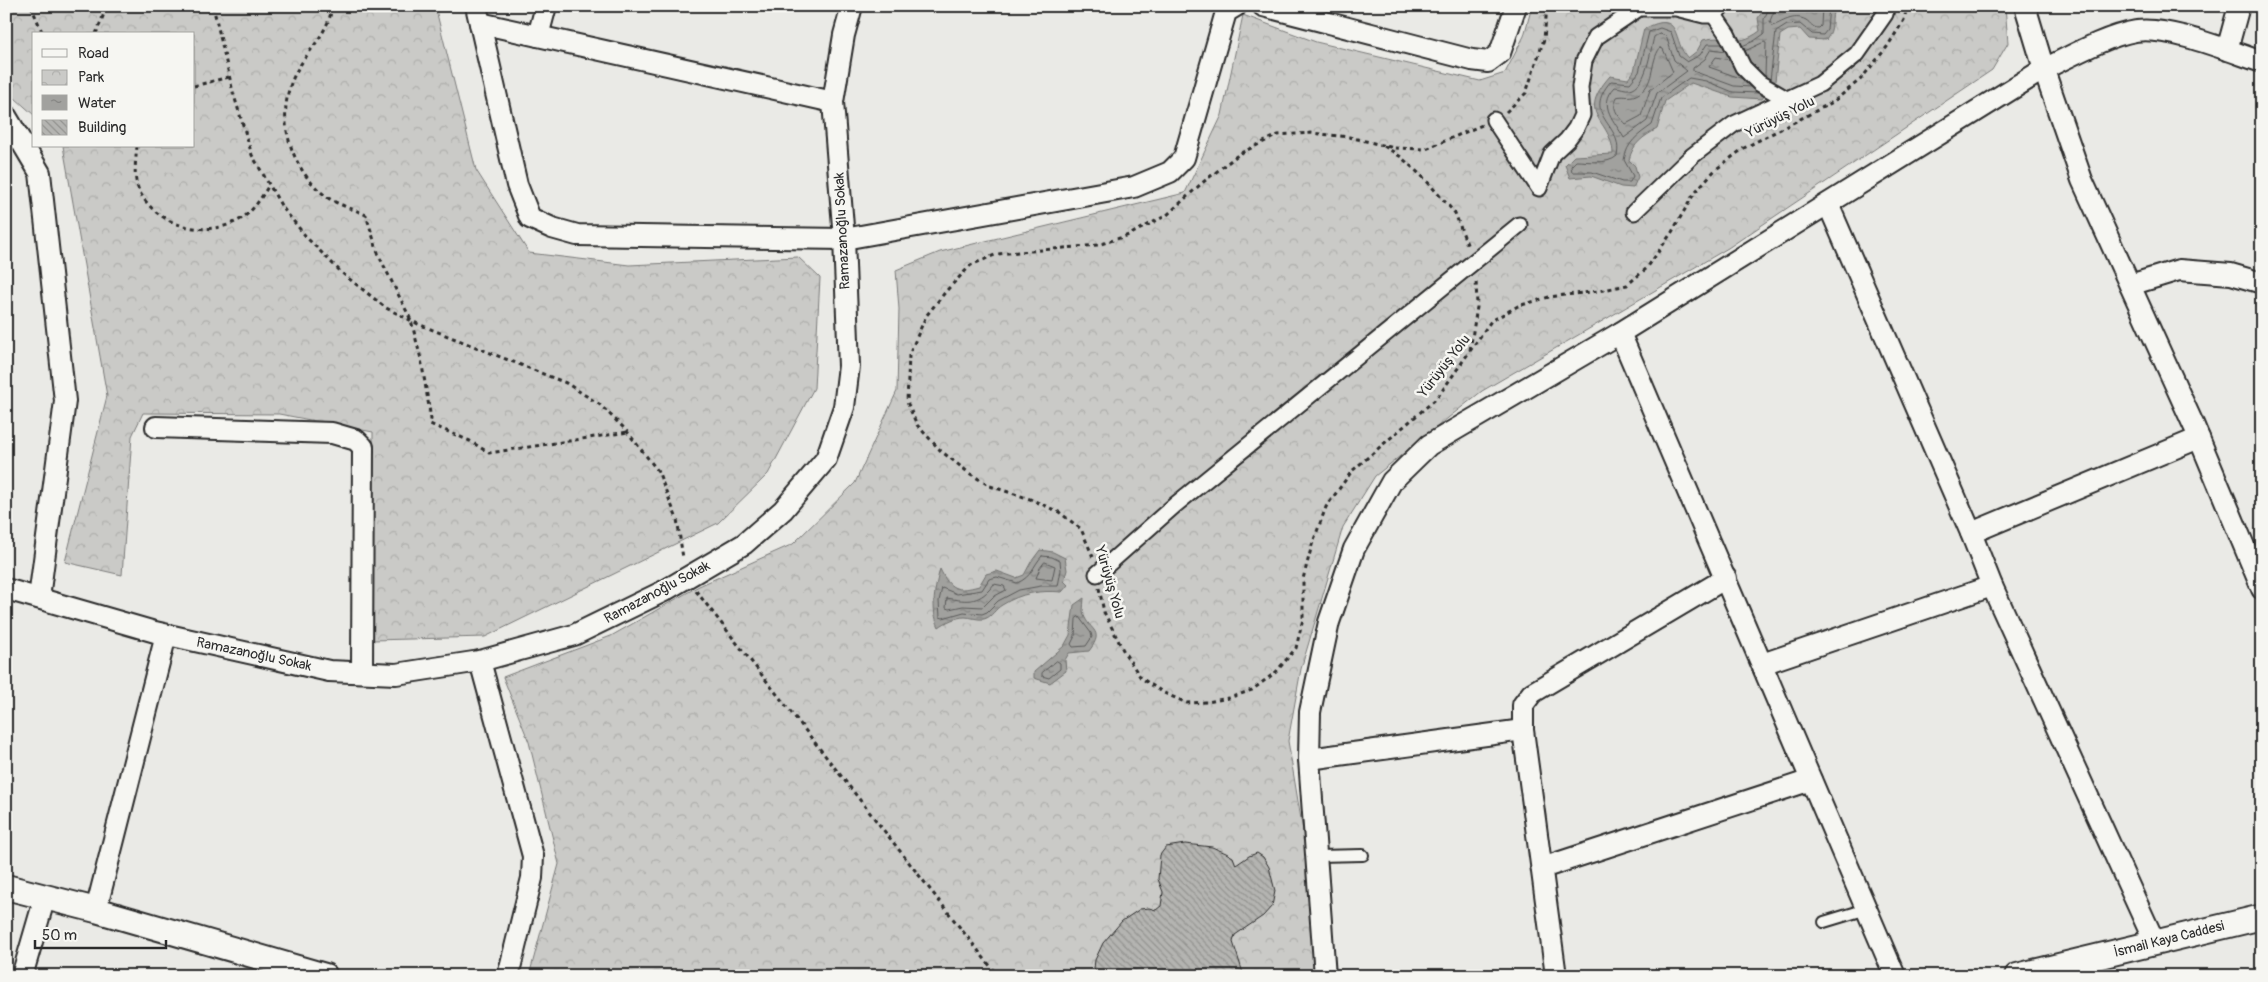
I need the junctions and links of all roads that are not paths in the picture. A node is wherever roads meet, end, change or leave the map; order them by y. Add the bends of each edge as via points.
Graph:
1 (546, 6) edge
2 (852, 6) edge
3 (1223, 6) edge
4 (1236, 6) edge
5 (1263, 6) edge
6 (1516, 6) edge
7 (1886, 6) edge
8 (2025, 6) edge
9 (2239, 6) edge
10 (1718, 11) edge
11 (478, 15) edge
12 (538, 36) junction
13 (1217, 42) junction
14 (2227, 50) junction
15 (2262, 62) edge
16 (2044, 69) junction
17 (1788, 100) junction
18 (833, 102) junction
19 (6, 116) edge
20 (1494, 120) road end
21 (1828, 204) junction
22 (1634, 212) dead end
23 (1519, 225) dead end
24 (844, 239) junction
25 (2262, 283) edge
26 (2130, 285) junction
27 (1620, 333) junction
28 (156, 427) dead end
29 (2199, 438) junction
30 (1971, 533) junction
31 (1097, 574) road end
32 (1726, 578) junction
33 (1992, 586) junction
34 (6, 589) edge
35 (2262, 589) edge
36 (39, 598) junction
37 (166, 635) junction
38 (480, 661) junction
39 (1762, 664) junction
40 (362, 672) junction
41 (1524, 730) junction
42 (1309, 759) junction
43 (1812, 780) junction
44 (1363, 855) dead end
45 (1318, 856) junction
46 (1542, 868) junction
47 (6, 887) edge
48 (44, 897) junction
49 (1867, 909) junction
50 (96, 910) junction
51 (2262, 917) edge
52 (1824, 922) dead end
53 (2155, 943) junction
54 (22, 976) edge
55 (325, 976) edge
56 (508, 976) edge
57 (1325, 976) edge
58 (1556, 976) edge
59 (1895, 976) edge
60 (2017, 976) edge

1 - 12 street
2 - 18 street, Ramazanoğlu Sokak
3 - 13 street
4 - 13 street via 1226,12
5 - 6 street via 1488,62 1500,53
7 - 17 street via 1885,14 1857,54 1820,84
8 - 16 street
9 - 14 street
10 - 17 street via 1743,68 1759,83
10 - 20 street via 1704,15 1676,8 1638,8 1596,37 1584,60 1580,87 1582,115 1567,140 1552,154 1539,188
11 - 12 street
11 - 24 street via 517,185 530,218 577,235
12 - 18 street
13 - 24 street via 1184,158 1170,172 1134,187
14 - 15 street
14 - 16 street via 2166,32 2136,31 2102,42
16 - 21 street
16 - 26 street via 2082,180
17 - 22 street via 1734,124 1692,156
18 - 24 street, Ramazanoğlu Sokak
19 - 36 street via 40,173 65,401
21 - 27 street
21 - 30 street
23 - 31 street via 1175,505
24 - 38 street, Ramazanoğlu Sokak via 849,366 844,407 826,459 783,510 744,544 574,636
25 - 26 street via 2232,274 2179,270
26 - 29 street
27 - 32 street
27 - 42 street via 1429,445 1392,482 1354,549 1330,622 1310,712
28 - 40 street via 332,433 356,440 363,447
29 - 30 street
29 - 35 street
30 - 33 street
32 - 39 street
32 - 41 street via 1532,693 1523,705
33 - 39 street
33 - 53 street
34 - 36 street, Ramazanoğlu Sokak
36 - 37 street, Ramazanoğlu Sokak
37 - 40 street, Ramazanoğlu Sokak via 329,671
37 - 50 street
38 - 40 street, Ramazanoğlu Sokak via 396,674
38 - 56 street via 533,856 532,878
39 - 43 street
41 - 42 street
41 - 46 street
42 - 45 street
43 - 46 street
43 - 49 street
44 - 45 lane
45 - 57 street
46 - 58 street
47 - 48 street
48 - 50 street
48 - 54 street
49 - 52 lane
49 - 59 street
50 - 55 street
51 - 53 street, İsmail Kaya Caddesi
53 - 60 street, İsmail Kaya Caddesi

